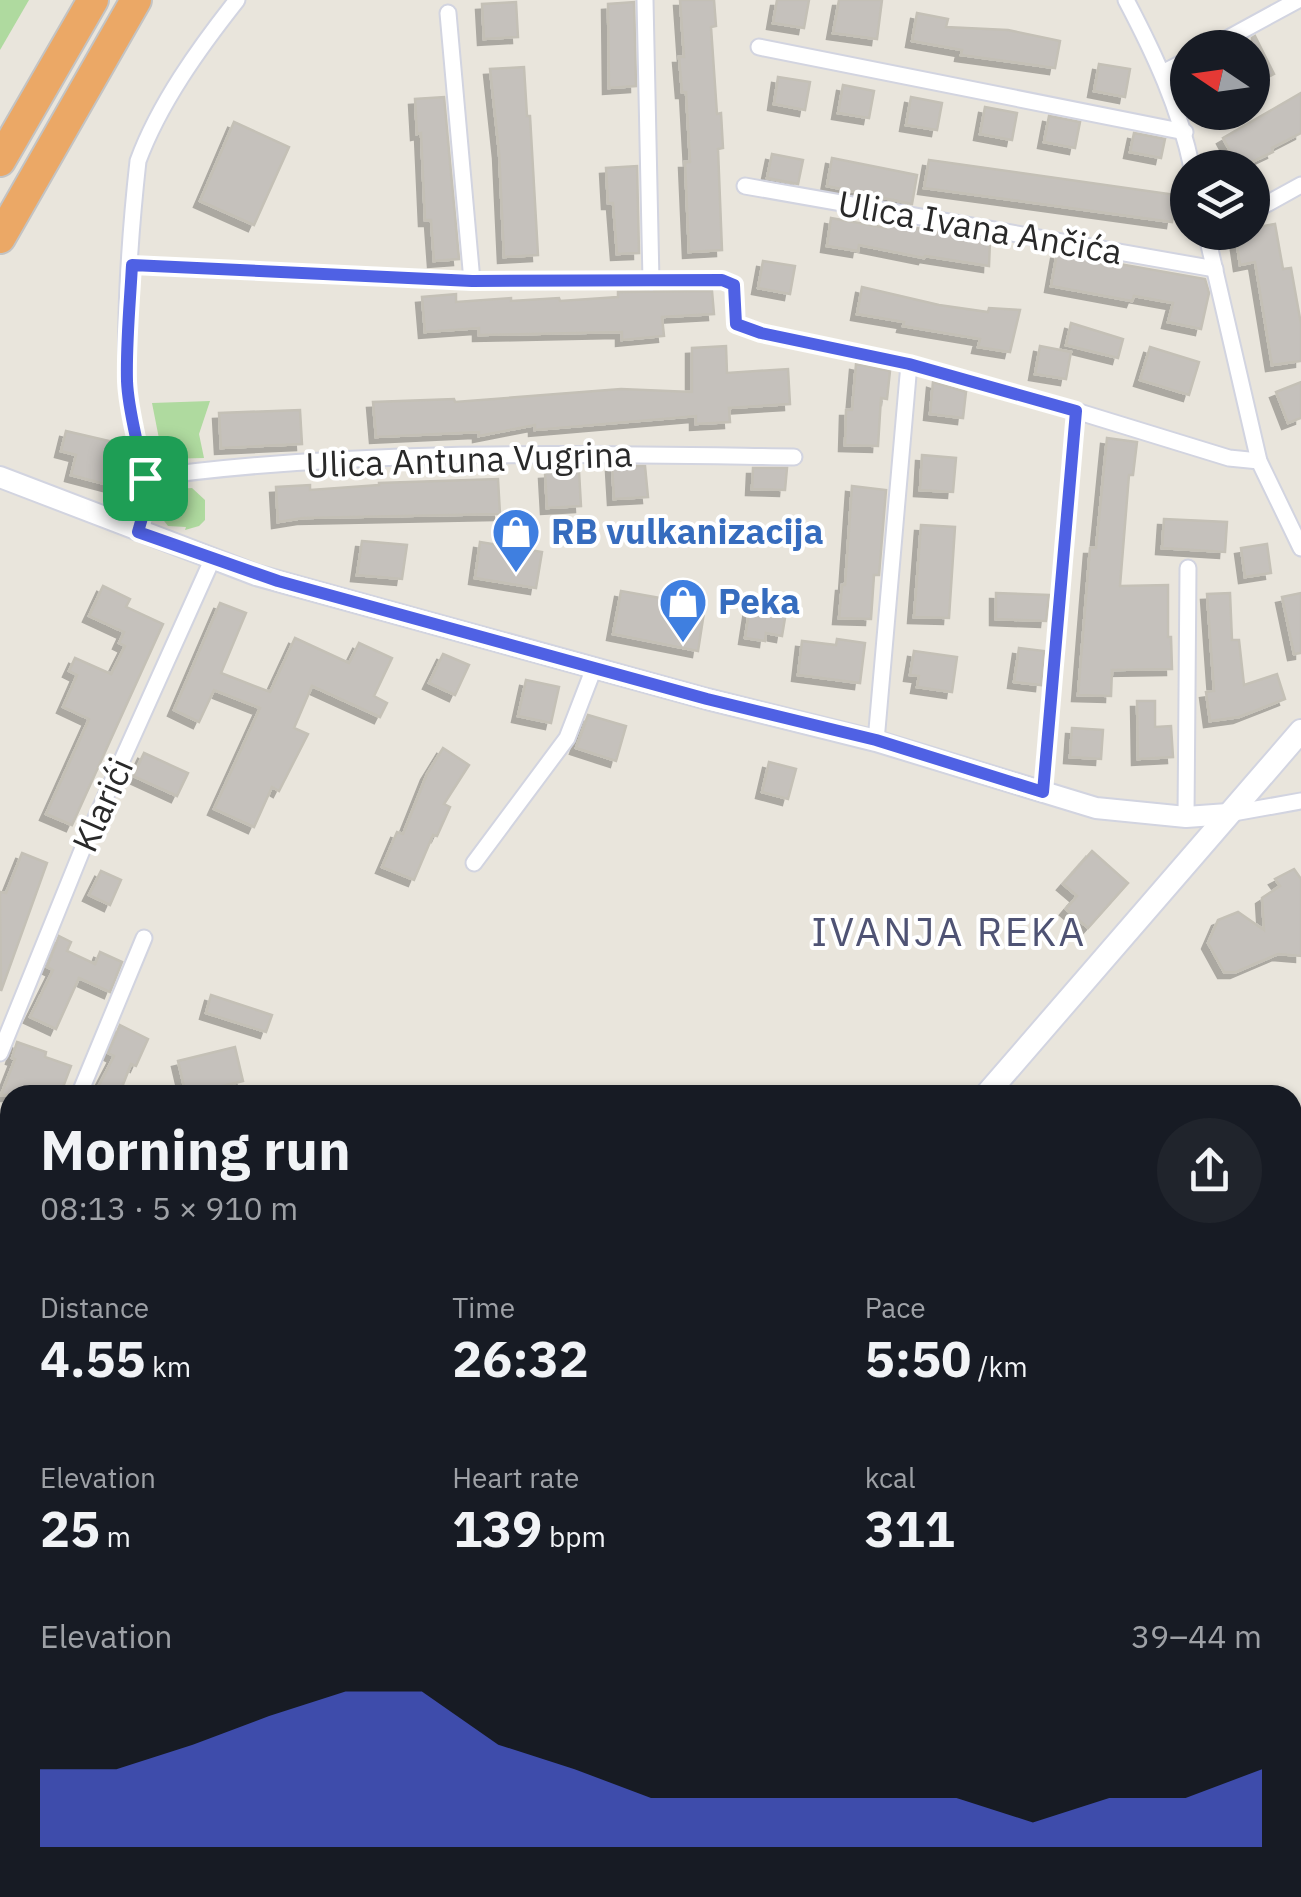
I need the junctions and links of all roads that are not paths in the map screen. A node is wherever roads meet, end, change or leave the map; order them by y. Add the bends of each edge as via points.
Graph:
1 (93, 0) edge
2 (136, 0) edge
3 (237, 0) edge
4 (645, 0) edge
5 (1126, 0) edge
6 (1298, 0) edge
7 (448, 13) dead end
8 (1243, 30) edge
9 (759, 47) dead end
10 (1170, 69) edge
11 (1164, 72) junction
12 (1185, 132) junction
13 (1188, 150) edge
14 (0, 161) edge
15 (1301, 185) edge
16 (744, 186) dead end
17 (1270, 202) edge
18 (0, 238) edge
19 (1212, 250) edge
20 (132, 265) junction
21 (1214, 269) junction
22 (472, 281) junction
23 (652, 281) junction
24 (909, 364) junction
25 (1076, 411) junction
26 (794, 456) dead end
27 (1259, 461) junction
28 (0, 477) edge
29 (145, 478) junction
30 (138, 532) junction
31 (1301, 548) edge
32 (212, 560) junction
33 (1188, 568) dead end
34 (594, 668) junction
35 (1301, 730) edge
36 (876, 740) junction
37 (1043, 792) junction
38 (1301, 801) edge
39 (1228, 814) junction
40 (1186, 817) junction
41 (474, 863) dead end
42 (144, 938) dead end
43 (0, 1054) edge
44 (82, 1085) edge
45 (995, 1085) edge

1 - 14 highway
2 - 18 highway
3 - 20 street via 147,136 138,162
4 - 23 street
5 - 11 street
6 - 8 street
7 - 22 street
9 - 12 street
10 - 11 street
11 - 12 street
12 - 13 street
15 - 17 street
16 - 21 street, Ulica Ivana Ančića
19 - 21 street
20 - 22 street
20 - 29 street via 127,379
21 - 27 street
22 - 23 street
23 - 24 street via 722,280 734,285 736,324
24 - 25 street
24 - 36 street
25 - 27 street via 1229,458
25 - 37 street
26 - 29 street, Ulica Antuna Vugrina via 500,453
27 - 31 street
28 - 30 street
29 - 30 street
30 - 32 street
32 - 34 street
32 - 43 street, Klarići via 87,838
33 - 40 street
34 - 36 street
34 - 41 street via 567,738
35 - 39 main road
36 - 37 street
37 - 40 street via 1096,808
38 - 39 street
39 - 40 street
39 - 45 main road
42 - 44 street

